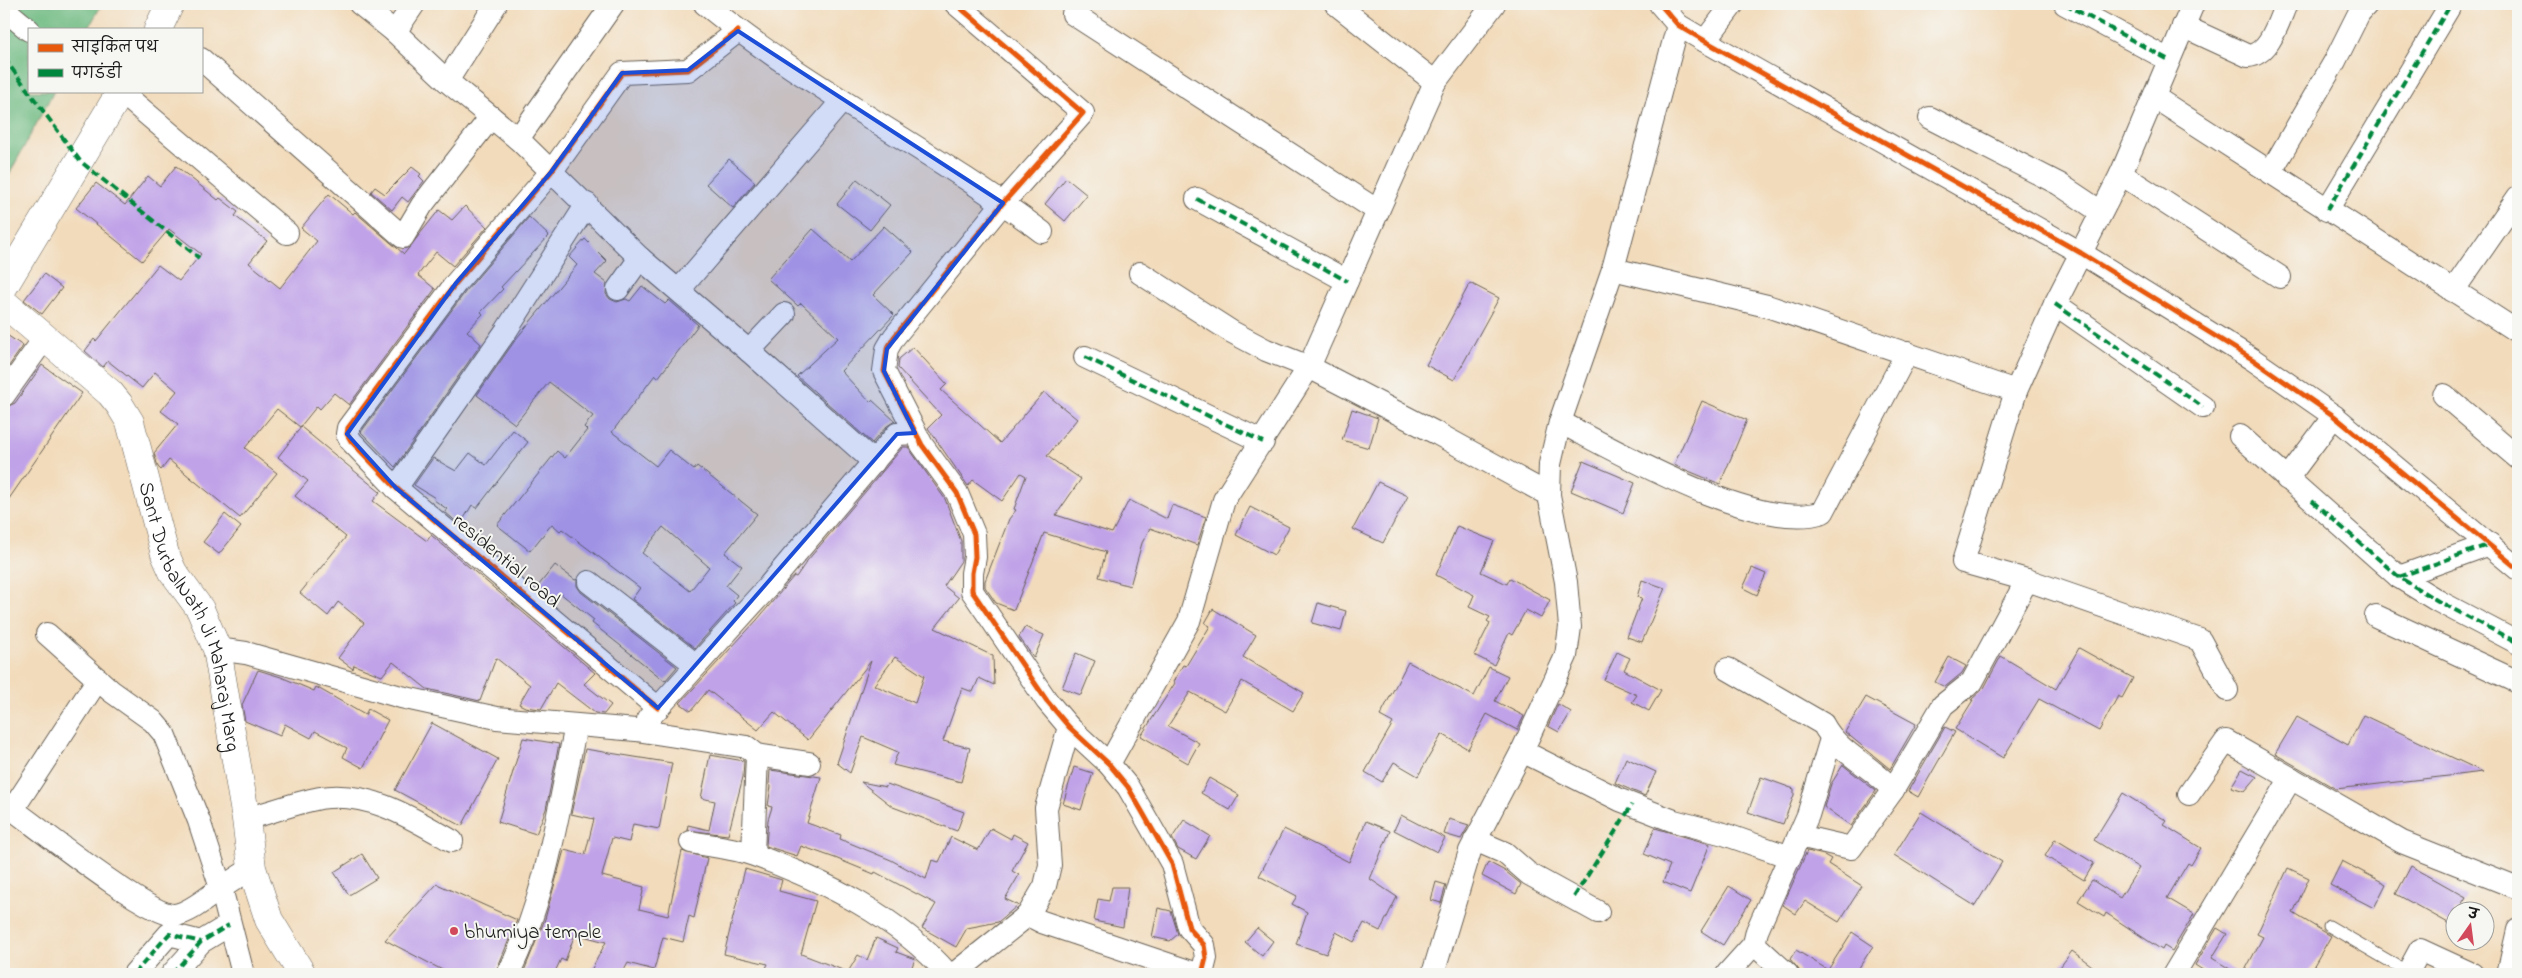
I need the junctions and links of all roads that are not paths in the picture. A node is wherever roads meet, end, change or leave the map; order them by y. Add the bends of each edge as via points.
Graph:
1 (360, 4) edge
2 (414, 4) edge
3 (496, 4) edge
4 (613, 4) edge
5 (705, 4) edge
6 (956, 4) edge
7 (1494, 4) edge
8 (1660, 4) edge
9 (1733, 4) edge
10 (2065, 4) edge
11 (2193, 4) edge
12 (2286, 4) edge
13 (2367, 4) edge
14 (2451, 4) edge
15 (1344, 6) edge
16 (4, 9) edge
17 (1073, 14) dead end
18 (1678, 25) junction
19 (2183, 26) junction
20 (28, 29) edge
21 (738, 31) junction
22 (395, 32) junction
23 (1705, 41) junction
24 (202, 60) edge
25 (2170, 60) junction
26 (447, 81) junction
27 (1436, 82) junction
28 (115, 94) edge
29 (2154, 97) junction
30 (842, 101) junction
31 (491, 117) junction
32 (1930, 118) dead end
33 (518, 139) junction
34 (550, 172) junction
35 (2270, 173) junction
36 (2121, 174) junction
37 (2518, 197) edge
38 (1197, 199) dead end
39 (1003, 203) junction
40 (587, 204) junction
41 (2327, 210) junction
42 (1378, 211) junction
43 (2101, 212) junction
44 (287, 232) dead end
45 (1042, 232) dead end
46 (2080, 252) junction
47 (640, 258) junction
48 (1613, 269) junction
49 (1140, 273) dead end
50 (2280, 277) dead end
51 (1347, 281) junction
52 (4, 286) edge
53 (618, 289) dead end
54 (679, 290) junction
55 (2453, 291) junction
56 (4, 303) edge
57 (2055, 304) junction
58 (784, 314) dead end
59 (2518, 332) edge
60 (44, 339) junction
61 (749, 351) junction
62 (1907, 353) junction
63 (1085, 357) dead end
64 (1309, 367) junction
65 (2016, 391) junction
66 (4, 395) edge
67 (2444, 395) dead end
68 (2203, 408) dead end
69 (2334, 416) junction
70 (1560, 422) junction
71 (915, 433) junction
72 (2240, 436) dead end
73 (1263, 442) junction
74 (2518, 458) edge
75 (874, 462) junction
76 (2286, 479) junction
77 (396, 488) junction
78 (1549, 495) junction
79 (2490, 544) junction
80 (2518, 569) edge
81 (2399, 576) junction
82 (2027, 580) junction
83 (590, 582) dead end
84 (2376, 616) dead end
85 (47, 634) dead end
86 (2518, 643) edge
87 (217, 650) junction
88 (696, 665) junction
89 (1728, 670) dead end
90 (98, 680) junction
91 (2518, 682) edge
92 (2227, 690) dead end
93 (658, 708) junction
94 (576, 726) junction
95 (1068, 727) junction
96 (636, 730) junction
97 (1831, 739) junction
98 (1522, 751) junction
99 (758, 755) junction
100 (809, 763) dead end
101 (1109, 764) junction
102 (2291, 778) junction
103 (1893, 790) junction
104 (2188, 794) dead end
105 (8, 806) edge
106 (246, 819) junction
107 (1799, 836) junction
108 (452, 840) dead end
109 (1475, 840) junction
110 (691, 842) dead end
111 (753, 854) junction
112 (1790, 857) junction
113 (252, 868) junction
114 (220, 888) junction
115 (2518, 888) edge
116 (1598, 912) dead end
117 (1028, 915) junction
118 (229, 925) junction
119 (2328, 926) dead end
120 (2518, 930) edge
121 (200, 942) junction
122 (1754, 944) junction
123 (2407, 973) edge
124 (134, 974) edge
125 (172, 974) edge
126 (243, 974) edge
127 (302, 974) edge
128 (508, 974) edge
129 (948, 974) edge
130 (954, 974) edge
131 (1197, 974) edge
132 (1202, 974) edge
133 (1433, 974) edge
134 (1727, 974) edge
135 (1787, 974) edge
136 (2174, 974) edge
137 (2472, 974) edge
138 (2508, 974) edge

1 - 22 street
2 - 22 street
3 - 26 street
4 - 33 street
5 - 21 street
6 - 39 street via 1083,113
7 - 27 street
8 - 18 street
9 - 23 street
10 - 25 street
11 - 19 street
12 - 19 street via 2264,49 2257,55 2248,56
13 - 35 street
14 - 41 street
15 - 27 street
16 - 20 street
17 - 42 street
18 - 23 street
18 - 48 street
19 - 25 street
21 - 30 street
21 - 34 street via 688,70 622,73
22 - 26 street
23 - 46 street
24 - 31 street via 403,237 422,205
25 - 29 street
26 - 31 street
27 - 42 street
28 - 44 street
28 - 52 street
29 - 35 street
29 - 36 street
30 - 39 street
30 - 54 street
31 - 33 street
32 - 43 street via 2051,179
33 - 34 street
34 - 40 street
34 - 77 street, residential road via 456,283 348,428 351,441
35 - 41 street
36 - 43 street
36 - 50 street
37 - 55 street
38 - 51 street
39 - 45 street
39 - 71 street via 887,349 884,371
40 - 47 street
40 - 77 street via 506,331
41 - 55 street
42 - 51 street
43 - 46 street
46 - 57 street
46 - 69 street via 2252,359
47 - 53 street
47 - 54 street
48 - 62 street via 1767,306
48 - 70 street
49 - 64 street via 1232,332
51 - 64 street
54 - 61 street
55 - 59 street
56 - 60 street, Sant DurbalNath Ji Maharaj Marg
57 - 65 street
57 - 68 street
58 - 61 street
60 - 66 street
60 - 87 street, Sant DurbalNath Ji Maharaj Marg via 110,393 130,422 165,554 173,572 200,609
61 - 75 street
62 - 65 street
62 - 70 street via 1823,512 1810,516 1781,516 1707,494 1642,465
63 - 73 street
64 - 73 street
64 - 78 street
65 - 82 street via 1963,562
67 - 74 street
69 - 76 street
69 - 79 street
70 - 78 street via 1550,464
71 - 75 street via 897,434
71 - 95 street via 957,493 974,534 976,557 972,591
72 - 76 street
73 - 101 street via 1224,500 1190,621
75 - 88 street
76 - 81 street
77 - 93 street, residential road
78 - 98 street via 1566,582 1570,627 1566,656
79 - 80 street
79 - 81 street
81 - 86 street via 2438,601
82 - 92 street via 2200,640
82 - 103 street via 1972,682 1943,705
83 - 88 street
84 - 91 street
85 - 90 street
87 - 94 street via 246,653 455,710
87 - 106 street, Sant DurbalNath Ji Maharaj Marg
88 - 93 street
89 - 97 street via 1823,724
90 - 105 street
90 - 114 street via 153,721 164,734 199,821
93 - 96 street
94 - 96 street
94 - 128 street via 542,881 527,930
95 - 101 street
95 - 117 street via 1046,808 1050,865 1045,886
96 - 99 street via 747,748
97 - 103 street
97 - 107 street
98 - 109 street
98 - 112 street via 1620,800 1674,821
99 - 100 street
99 - 111 street
101 - 132 street via 1128,787 1172,864 1188,928 1204,945 1206,952
102 - 104 street via 2226,740
102 - 115 street via 2402,842
102 - 136 street
103 - 107 street via 1851,848
105 - 114 street via 159,912 174,915 184,912
106 - 108 street via 321,798 356,798 395,808
106 - 113 street, Sant DurbalNath Ji Maharaj Marg
107 - 112 street
109 - 116 street via 1505,852 1529,874
109 - 133 street
110 - 111 street
111 - 129 street via 842,894 874,913 931,955
112 - 122 street
113 - 114 street
113 - 127 street, Sant DurbalNath Ji Maharaj Marg via 269,920
114 - 118 street
117 - 130 street
117 - 131 street
118 - 121 street
118 - 126 street
119 - 123 lane
120 - 138 street
121 - 124 street via 169,934
121 - 125 street
122 - 134 street
122 - 135 street
123 - 137 street via 2420,950

